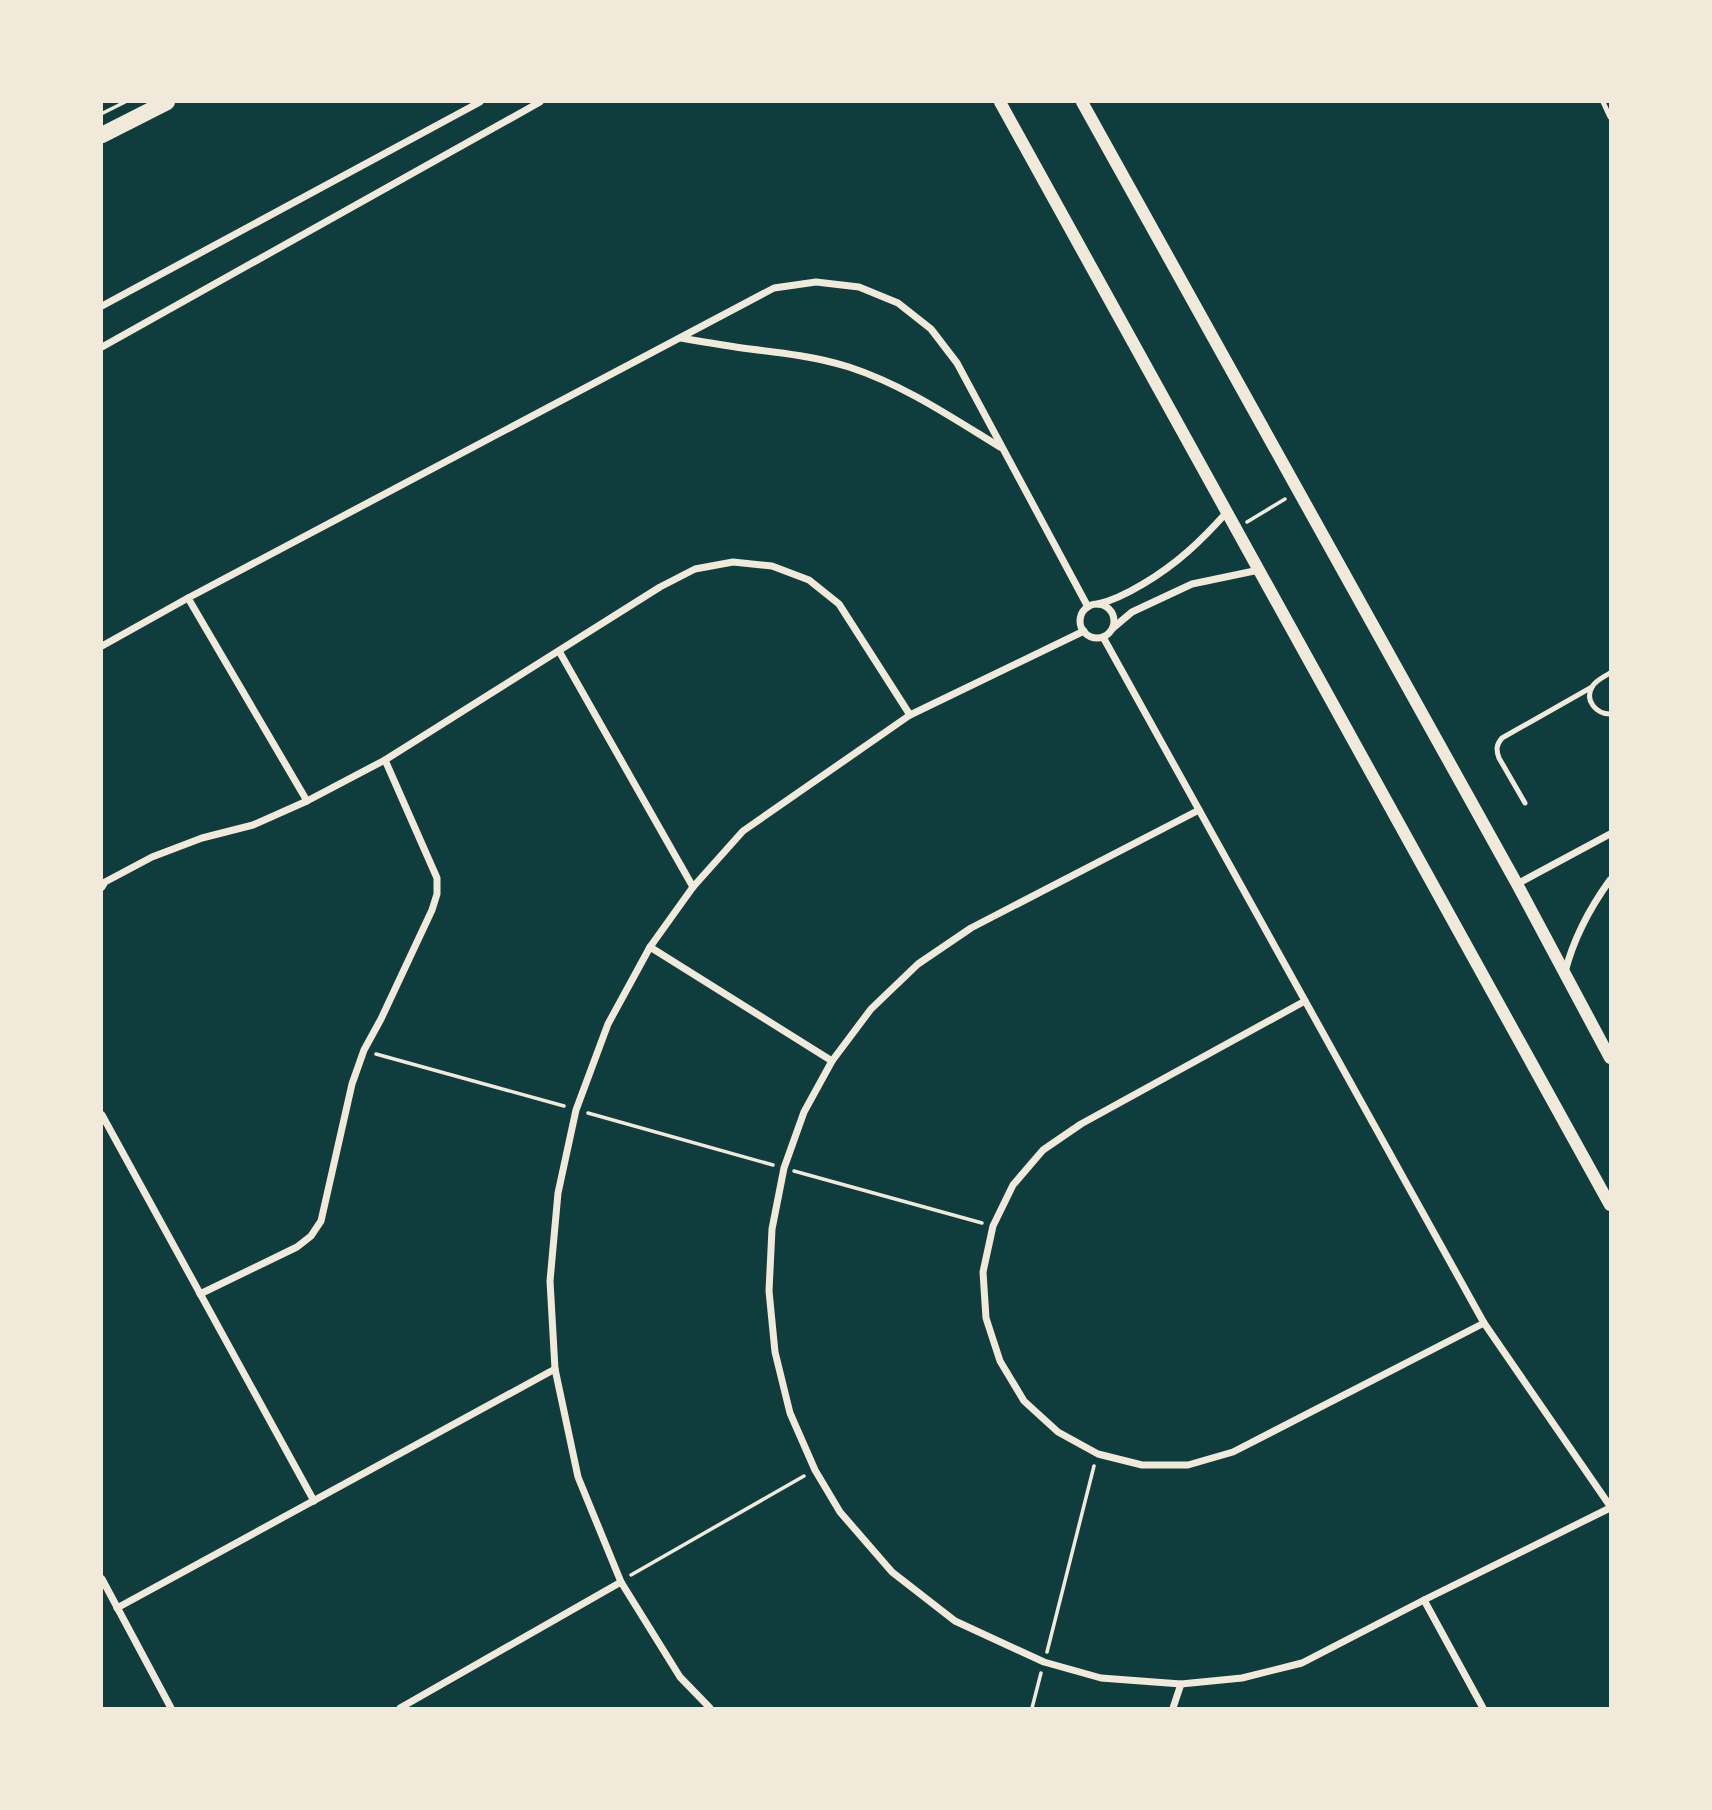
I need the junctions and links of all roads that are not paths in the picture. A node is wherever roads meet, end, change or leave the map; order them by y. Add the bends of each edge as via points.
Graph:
1 (167, 102) edge
2 (480, 102) edge
3 (540, 102) edge
4 (1000, 102) edge
5 (1082, 102) edge
6 (1603, 102) edge
7 (1611, 117) edge
8 (102, 135) edge
9 (102, 306) edge
10 (681, 338) junction
11 (102, 347) edge
12 (1003, 449) junction
13 (1227, 512) junction
14 (1259, 570) junction
15 (188, 598) junction
16 (1098, 604) junction
17 (1088, 607) junction
18 (1113, 628) junction
19 (1084, 631) junction
20 (1103, 637) junction
21 (102, 646) edge
22 (559, 651) junction
23 (1611, 673) edge
24 (1592, 687) junction
25 (1611, 714) edge
26 (911, 715) junction
27 (386, 760) junction
28 (307, 801) junction
29 (1525, 803) dead end
30 (1199, 810) junction
31 (1611, 834) edge
32 (1611, 880) edge
33 (1517, 884) junction
34 (102, 887) edge
35 (693, 887) junction
36 (650, 947) junction
37 (1565, 972) junction
38 (1305, 1001) junction
39 (1611, 1058) edge
40 (832, 1060) junction
41 (102, 1115) edge
42 (1611, 1205) edge
43 (200, 1294) junction
44 (1484, 1323) junction
45 (555, 1369) junction
46 (314, 1501) junction
47 (1611, 1507) edge
48 (102, 1579) edge
49 (621, 1582) junction
50 (1424, 1600) junction
51 (117, 1608) junction
52 (1181, 1684) junction
53 (171, 1709) edge
54 (400, 1709) edge
55 (710, 1709) edge
56 (1173, 1709) edge
57 (1483, 1709) edge

1 - 8 main road
2 - 9 street
3 - 11 street
4 - 13 street
5 - 33 street
6 - 7 lane
10 - 12 street via 784,352 849,367 911,393
10 - 12 street via 774,288 817,282 859,287 898,303 931,329 957,363
10 - 15 street
12 - 17 street
13 - 14 street
13 - 16 street via 1170,568 1121,597
14 - 18 street via 1192,584 1132,612
14 - 42 street
15 - 21 street
15 - 28 street
16 - 17 street
16 - 18 street via 1112,612
17 - 19 street via 1080,621
18 - 20 street
19 - 20 street
19 - 26 street
20 - 30 street
22 - 26 street via 695,569 733,562 772,566 808,580 839,604
22 - 27 street
22 - 35 street
23 - 24 lane
24 - 25 lane via 1593,706
24 - 29 lane via 1499,742 1499,758
26 - 35 street via 743,831
27 - 28 street
27 - 43 street via 437,878 432,910 364,1050 321,1221 297,1247
28 - 34 street via 253,825 152,857
30 - 38 street
30 - 40 street via 971,928 918,964 871,1009
31 - 33 street
32 - 37 street via 1588,913
33 - 37 street
35 - 36 street
36 - 40 street
36 - 45 street via 608,1024 576,1110 558,1193 550,1281
37 - 39 street
38 - 44 street
38 - 44 street via 1081,1124 1043,1150 1013,1185 993,1226 984,1272 986,1318 1000,1362 1024,1401 1058,1432 1098,1454 1142,1465 1188,1465 1233,1452
40 - 52 street via 804,1112 784,1168 770,1254 775,1353 790,1413 815,1470 840,1512 892,1572 955,1621 1044,1662 1101,1678
41 - 43 street
43 - 46 street
44 - 47 street
45 - 46 street
45 - 49 street via 578,1477
46 - 51 street
47 - 50 street
48 - 51 street
49 - 54 street
49 - 55 street via 680,1677
50 - 52 street via 1301,1662 1242,1678
50 - 57 street
51 - 53 street
52 - 56 street

